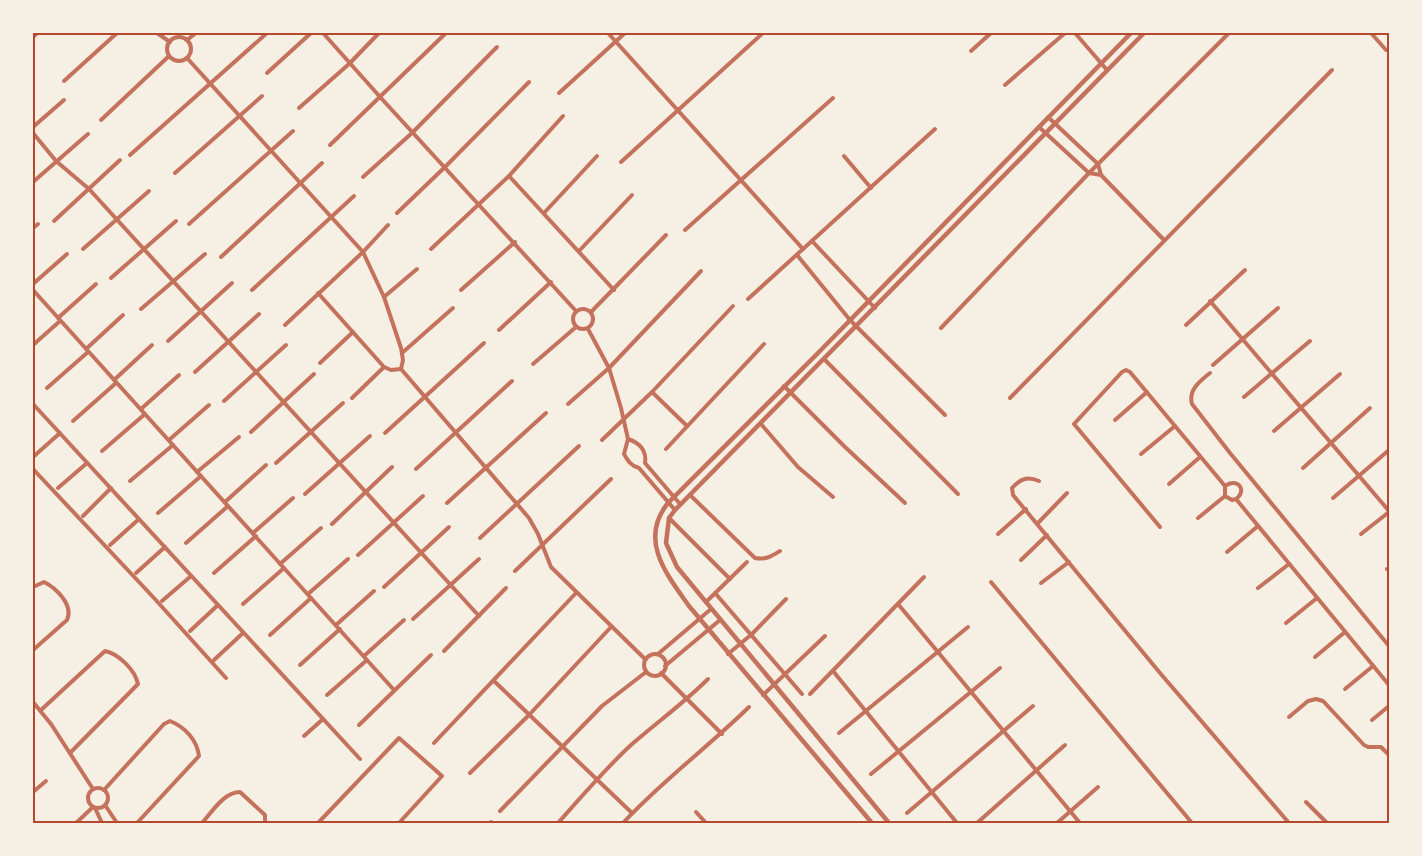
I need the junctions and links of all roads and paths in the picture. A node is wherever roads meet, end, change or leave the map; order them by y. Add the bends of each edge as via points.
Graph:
1 (37, 33) edge
2 (117, 33) edge
3 (157, 33) edge
4 (196, 33) edge
5 (267, 33) edge
6 (311, 33) edge
7 (323, 33) edge
8 (379, 33) edge
9 (446, 33) edge
10 (608, 33) edge
11 (625, 33) edge
12 (763, 33) edge
13 (991, 33) edge
14 (1065, 33) edge
15 (1075, 33) edge
16 (1131, 33) edge
17 (1144, 33) edge
18 (1229, 33) edge
19 (1371, 33) edge
20 (33, 37) edge
21 (187, 40) junction
22 (615, 41) junction
23 (170, 42) junction
24 (497, 47) dead end
25 (1386, 50) dead end
26 (971, 51) dead end
27 (169, 56) junction
28 (187, 58) junction
29 (349, 64) junction
30 (1100, 64) junction
31 (1107, 70) junction
32 (1332, 70) dead end
33 (267, 73) dead end
34 (64, 81) dead end
35 (529, 82) dead end
36 (210, 84) junction
37 (1005, 85) dead end
38 (559, 93) dead end
39 (262, 96) dead end
40 (381, 98) junction
41 (833, 98) dead end
42 (64, 100) dead end
43 (299, 108) dead end
44 (678, 110) junction
45 (563, 116) dead end
46 (240, 117) junction
47 (1048, 117) junction
48 (101, 120) dead end
49 (1056, 122) junction
50 (33, 127) edge
51 (1039, 127) junction
52 (935, 129) dead end
53 (293, 130) dead end
54 (1046, 132) junction
55 (33, 133) edge
56 (412, 133) junction
57 (88, 134) dead end
58 (330, 145) dead end
59 (270, 150) junction
60 (130, 155) dead end
61 (597, 156) dead end
62 (844, 156) dead end
63 (120, 160) dead end
64 (56, 161) junction
65 (621, 162) dead end
66 (322, 163) dead end
67 (1098, 164) junction
68 (445, 167) junction
69 (175, 173) dead end
70 (1089, 173) junction
71 (1101, 175) junction
72 (509, 176) junction
73 (363, 177) dead end
74 (741, 179) junction
75 (33, 182) edge
76 (301, 183) junction
77 (871, 188) junction
78 (89, 189) junction
79 (149, 192) dead end
80 (632, 195) dead end
81 (354, 196) dead end
82 (479, 204) junction
83 (397, 213) dead end
84 (544, 213) junction
85 (332, 217) junction
86 (117, 219) junction
87 (54, 220) dead end
88 (176, 221) dead end
89 (38, 224) dead end
90 (189, 224) dead end
91 (387, 225) dead end
92 (33, 228) edge
93 (685, 230) dead end
94 (666, 235) dead end
95 (1164, 240) junction
96 (812, 241) junction
97 (515, 242) junction
98 (83, 249) dead end
99 (144, 249) junction
100 (431, 249) dead end
101 (804, 249) junction
102 (363, 252) junction
103 (579, 252) junction
104 (67, 254) dead end
105 (205, 254) dead end
106 (797, 255) junction
107 (221, 257) dead end
108 (417, 268) dead end
109 (1245, 270) dead end
110 (701, 271) dead end
111 (111, 279) dead end
112 (173, 281) junction
113 (551, 282) junction
114 (232, 283) dead end
115 (33, 284) edge
116 (96, 284) dead end
117 (252, 290) dead end
118 (461, 290) dead end
119 (614, 290) junction
120 (33, 291) edge
121 (318, 293) junction
122 (384, 297) junction
123 (748, 299) dead end
124 (1210, 301) junction
125 (867, 302) junction
126 (733, 306) dead end
127 (453, 308) dead end
128 (875, 308) junction
129 (1278, 308) dead end
130 (141, 309) dead end
131 (576, 311) junction
132 (201, 312) junction
133 (591, 312) junction
134 (259, 314) dead end
135 (123, 315) dead end
136 (59, 319) junction
137 (850, 320) junction
138 (285, 325) dead end
139 (1185, 325) dead end
140 (856, 326) junction
141 (576, 327) junction
142 (588, 328) junction
143 (941, 328) dead end
144 (498, 330) dead end
145 (353, 332) junction
146 (1243, 340) junction
147 (168, 341) dead end
148 (1310, 341) dead end
149 (228, 342) junction
150 (484, 343) dead end
151 (764, 344) dead end
152 (33, 345) edge
153 (152, 345) dead end
154 (286, 345) dead end
155 (87, 350) junction
156 (402, 353) junction
157 (824, 360) junction
158 (320, 363) dead end
159 (533, 364) dead end
160 (1213, 365) dead end
161 (384, 367) junction
162 (609, 368) junction
163 (401, 369) junction
164 (195, 372) dead end
165 (256, 372) junction
166 (1210, 372) dead end
167 (314, 374) dead end
168 (1272, 374) junction
169 (1340, 374) dead end
170 (179, 375) dead end
171 (115, 381) junction
172 (512, 381) dead end
173 (784, 386) junction
174 (47, 388) dead end
175 (652, 392) junction
176 (792, 392) junction
177 (1147, 392) junction
178 (424, 397) junction
179 (1244, 397) dead end
180 (352, 398) dead end
181 (1010, 398) dead end
182 (224, 401) dead end
183 (283, 402) junction
184 (33, 404) edge
185 (343, 404) dead end
186 (568, 404) dead end
187 (209, 405) dead end
188 (1300, 408) junction
189 (1370, 408) dead end
190 (141, 409) junction
191 (546, 413) dead end
192 (145, 414) junction
193 (945, 415) dead end
194 (624, 419) junction
195 (1114, 420) dead end
196 (74, 421) dead end
197 (761, 424) junction
198 (687, 426) junction
199 (1175, 426) junction
200 (1274, 431) dead end
201 (250, 432) dead end
202 (310, 432) junction
203 (455, 432) junction
204 (60, 433) junction
205 (385, 433) dead end
206 (370, 436) dead end
207 (239, 437) dead end
208 (628, 439) junction
209 (169, 440) junction
210 (602, 440) dead end
211 (1331, 444) junction
212 (173, 445) junction
213 (579, 446) dead end
214 (666, 449) dead end
215 (1389, 450) edge
216 (102, 451) dead end
217 (1141, 454) dead end
218 (33, 457) edge
219 (1200, 457) junction
220 (87, 463) junction
221 (276, 463) dead end
222 (339, 464) junction
223 (645, 464) junction
224 (266, 465) dead end
225 (392, 467) dead end
226 (486, 468) junction
227 (639, 468) junction
228 (1303, 468) dead end
229 (33, 469) edge
230 (416, 469) dead end
231 (199, 474) junction
232 (1358, 476) junction
233 (611, 479) dead end
234 (130, 481) dead end
235 (1039, 481) dead end
236 (1169, 484) dead end
237 (1225, 486) junction
238 (58, 488) dead end
239 (111, 488) junction
240 (366, 493) junction
241 (1066, 493) dead end
242 (305, 494) dead end
243 (958, 494) dead end
244 (690, 495) junction
245 (423, 496) dead end
246 (1225, 496) junction
247 (674, 497) junction
248 (833, 497) dead end
249 (293, 498) dead end
250 (1334, 498) dead end
251 (1236, 500) junction
252 (447, 503) dead end
253 (668, 503) junction
254 (905, 503) dead end
255 (226, 504) junction
256 (680, 504) junction
257 (517, 505) junction
258 (1026, 509) junction
259 (675, 510) junction
260 (1389, 511) edge
261 (158, 513) dead end
262 (82, 516) dead end
263 (669, 518) junction
264 (1198, 518) dead end
265 (139, 519) junction
266 (394, 523) junction
267 (1038, 523) junction
268 (332, 524) dead end
269 (1258, 526) junction
270 (449, 527) dead end
271 (1160, 527) dead end
272 (321, 528) dead end
273 (998, 534) dead end
274 (1361, 534) dead end
275 (254, 535) junction
276 (1047, 536) junction
277 (480, 538) dead end
278 (186, 543) dead end
279 (110, 545) dead end
280 (542, 545) junction
281 (165, 547) junction
282 (780, 551) dead end
283 (1227, 552) dead end
284 (421, 553) junction
285 (358, 555) dead end
286 (348, 559) dead end
287 (479, 559) dead end
288 (1021, 561) dead end
289 (747, 562) dead end
290 (1069, 562) junction
291 (1288, 564) junction
292 (282, 566) junction
293 (515, 571) dead end
294 (136, 573) dead end
295 (214, 573) dead end
296 (191, 576) junction
297 (924, 577) dead end
298 (730, 579) junction
299 (991, 582) dead end
300 (1041, 583) dead end
301 (450, 584) junction
302 (33, 587) edge
303 (384, 587) dead end
304 (506, 588) dead end
305 (1258, 588) dead end
306 (374, 591) dead end
307 (576, 593) junction
308 (715, 593) junction
309 (310, 596) junction
310 (1317, 598) junction
311 (786, 599) dead end
312 (162, 601) dead end
313 (706, 602) junction
314 (243, 604) dead end
315 (898, 604) junction
316 (218, 605) junction
317 (711, 609) junction
318 (479, 616) junction
319 (413, 619) dead end
320 (700, 619) junction
321 (404, 620) dead end
322 (720, 620) junction
323 (1286, 623) dead end
324 (336, 625) junction
325 (611, 627) junction
326 (968, 627) dead end
327 (340, 629) junction
328 (708, 629) junction
329 (190, 631) dead end
330 (1345, 632) junction
331 (243, 633) junction
332 (270, 634) dead end
333 (752, 634) junction
334 (825, 636) dead end
335 (741, 644) junction
336 (1389, 646) edge
337 (33, 650) edge
338 (444, 651) dead end
339 (938, 652) junction
340 (658, 654) junction
341 (728, 654) junction
342 (431, 655) dead end
343 (1315, 657) dead end
344 (366, 658) junction
345 (645, 659) junction
346 (214, 660) dead end
347 (300, 664) dead end
348 (665, 666) junction
349 (1373, 666) junction
350 (1000, 668) dead end
351 (833, 671) junction
352 (646, 672) junction
353 (661, 673) junction
354 (786, 675) junction
355 (226, 678) dead end
356 (708, 679) dead end
357 (495, 681) junction
358 (775, 685) junction
359 (1389, 685) edge
360 (1345, 689) dead end
361 (394, 690) junction
362 (971, 692) junction
363 (802, 694) dead end
364 (810, 694) dead end
365 (327, 695) dead end
366 (764, 695) junction
367 (687, 700) junction
368 (33, 702) edge
369 (1033, 706) dead end
370 (1389, 706) edge
371 (749, 707) dead end
372 (40, 710) junction
373 (867, 712) junction
374 (529, 715) junction
375 (1289, 717) dead end
376 (323, 719) junction
377 (1372, 720) dead end
378 (359, 725) dead end
379 (839, 732) dead end
380 (1005, 732) junction
381 (722, 734) junction
382 (304, 736) dead end
383 (434, 743) dead end
384 (1065, 745) dead end
385 (562, 747) junction
386 (899, 751) junction
387 (70, 753) junction
388 (1389, 755) edge
389 (360, 759) dead end
390 (1035, 770) junction
391 (470, 773) dead end
392 (871, 774) dead end
393 (596, 780) junction
394 (46, 781) dead end
395 (1098, 787) dead end
396 (93, 789) junction
397 (104, 790) junction
398 (33, 792) edge
399 (933, 792) junction
400 (1306, 802) dead end
401 (105, 805) junction
402 (94, 807) junction
403 (500, 812) dead end
404 (696, 812) dead end
405 (1070, 812) junction
406 (632, 813) junction
407 (907, 813) dead end
408 (76, 823) edge
409 (102, 823) edge
410 (117, 823) edge
411 (137, 823) edge
412 (202, 823) edge
413 (265, 823) edge
414 (318, 823) edge
415 (399, 823) edge
416 (558, 823) edge
417 (623, 823) edge
418 (706, 823) edge
419 (872, 823) edge
420 (889, 823) edge
421 (957, 823) edge
422 (977, 823) edge
423 (1057, 823) edge
424 (1080, 823) edge
425 (1192, 823) edge
426 (1289, 823) edge
427 (1327, 823) edge

1 - 20 street
2 - 34 street
3 - 23 street
4 - 21 street
5 - 36 street
6 - 33 street
7 - 29 street
8 - 29 street
9 - 40 street
10 - 22 street
11 - 22 street
12 - 44 street
13 - 26 street
14 - 37 street
15 - 30 street
16 - 30 street
17 - 31 street
18 - 67 street
19 - 25 street
21 - 23 street via 178,37
21 - 28 street via 191,50
22 - 38 street
22 - 44 street
23 - 27 street
24 - 56 street
27 - 28 street via 177,61
27 - 48 street
28 - 36 street
29 - 40 street
29 - 43 street
30 - 31 street
30 - 47 street
31 - 49 street
32 - 95 street
35 - 68 street
36 - 46 street
36 - 60 street
39 - 46 street
40 - 56 street
40 - 58 street
41 - 74 street
42 - 50 street
44 - 65 street
44 - 74 street
45 - 72 street
46 - 59 street
46 - 69 street
47 - 49 street
47 - 51 street
49 - 54 street
49 - 67 street
51 - 54 street
51 - 125 street
52 - 77 street
53 - 59 street
54 - 70 street
54 - 128 street
55 - 64 street
56 - 68 street
56 - 73 street
57 - 64 street
59 - 76 street
59 - 90 street
61 - 84 street
62 - 77 street
63 - 78 street
64 - 75 street
64 - 78 street
66 - 76 street
67 - 70 street
67 - 71 street
68 - 82 street
68 - 83 street
70 - 71 street
70 - 143 street
71 - 95 street
72 - 82 street
72 - 84 street
74 - 93 street
74 - 101 street
76 - 85 street
76 - 107 street
77 - 96 street
78 - 86 street
78 - 87 street
79 - 86 street
80 - 103 street
81 - 85 street
82 - 97 street
82 - 100 street
84 - 103 street
85 - 102 street
85 - 117 street
86 - 98 street
86 - 99 street
88 - 99 street
89 - 92 street
91 - 102 street
94 - 119 street
95 - 181 street
96 - 101 street
96 - 125 street
97 - 113 street
97 - 118 street
99 - 111 street
99 - 112 street
101 - 106 street
102 - 121 street
102 - 122 street
103 - 119 street
104 - 115 street
105 - 112 street
106 - 123 street
106 - 137 street
108 - 122 street
109 - 124 street
110 - 162 street
112 - 130 street
112 - 132 street
113 - 131 street
113 - 144 street
114 - 132 street
116 - 136 street
119 - 133 street
120 - 136 street
121 - 138 street
121 - 145 street
122 - 156 street
124 - 139 street
124 - 146 street
125 - 128 street
125 - 137 street
126 - 175 street
127 - 156 street
128 - 140 street
129 - 146 street
131 - 133 street
131 - 141 street
132 - 147 street
132 - 149 street
133 - 142 street via 592,324
134 - 149 street
135 - 155 street
136 - 152 street
136 - 155 street
137 - 140 street
137 - 173 street
140 - 157 street
140 - 193 street
141 - 142 street
141 - 159 street
142 - 162 street
145 - 158 street
145 - 161 street
146 - 160 street
146 - 168 street
148 - 168 street
149 - 164 street
149 - 165 street
150 - 178 street
151 - 198 street
153 - 171 street
154 - 165 street
155 - 171 street
155 - 174 street
156 - 163 street
157 - 176 street
157 - 243 street
161 - 163 street
161 - 180 street
162 - 186 street
162 - 194 street
163 - 178 street
165 - 182 street
165 - 183 street
166 - 336 street via 1192,392 1192,404
167 - 183 street
168 - 179 street
168 - 188 street
169 - 188 street
170 - 190 street
171 - 190 street
171 - 196 street
172 - 203 street
173 - 176 street
173 - 247 street
175 - 194 street
175 - 198 street
176 - 197 street
176 - 254 street
177 - 195 street
177 - 199 street
177 - 271 street via 1126,370 1074,424
178 - 203 street
178 - 205 street
183 - 201 street
183 - 202 street
184 - 204 street
185 - 202 street
187 - 209 street
188 - 200 street
188 - 211 street
189 - 211 street
190 - 192 street
191 - 226 street
192 - 209 street
192 - 216 street
194 - 208 street
194 - 210 street
197 - 244 street
197 - 248 street via 798,467
198 - 214 street
199 - 217 street
199 - 219 street
202 - 221 street
202 - 222 street
203 - 226 street
203 - 230 street
204 - 218 street
204 - 220 street
206 - 222 street
207 - 231 street
208 - 223 street via 636,441 643,450
208 - 227 street via 624,454
209 - 212 street
211 - 228 street
211 - 232 street
212 - 231 street
212 - 234 street
213 - 257 street
215 - 232 street
219 - 236 street
219 - 237 street
220 - 238 street
220 - 239 street
222 - 240 street
222 - 242 street
223 - 227 street
223 - 247 street
224 - 255 street
225 - 240 street
226 - 252 street
226 - 257 street
227 - 253 street
229 - 355 street
231 - 255 street
231 - 261 street
232 - 250 street
232 - 260 street
233 - 280 street
235 - 258 street via 1028,478 1012,488 1013,495
237 - 246 street
237 - 251 street via 1230,482 1240,485 1242,490
239 - 262 street
239 - 265 street
240 - 266 street
240 - 268 street
241 - 267 street
244 - 256 street
244 - 282 street via 755,558 763,559
245 - 266 street
246 - 251 street
246 - 264 street
247 - 253 street
247 - 256 street
249 - 275 street
251 - 269 street
253 - 259 street
253 - 320 street via 656,527 654,546 666,572
255 - 275 street
255 - 278 street
256 - 259 street
257 - 277 street
257 - 280 street via 529,518
258 - 267 street
258 - 273 street
259 - 263 street
260 - 274 street
263 - 298 street
263 - 313 street via 666,543 677,567
265 - 279 street
265 - 281 street
266 - 284 street
266 - 285 street
267 - 276 street
269 - 283 street
269 - 291 street
270 - 284 street
272 - 292 street
275 - 292 street
275 - 295 street
276 - 288 street
276 - 290 street
280 - 293 street
280 - 307 street via 551,567
281 - 294 street
281 - 296 street
284 - 301 street
284 - 303 street
286 - 309 street
287 - 301 street
289 - 298 street
290 - 300 street
290 - 426 street
291 - 305 street
291 - 310 street
292 - 309 street
292 - 314 street
296 - 312 street
296 - 316 street
297 - 315 street
298 - 308 street
299 - 425 street
301 - 318 street
301 - 319 street
302 - 337 street via 44,582 50,585 69,608 67,620
304 - 318 street
306 - 324 street
307 - 325 street
307 - 357 street
308 - 313 street
308 - 333 street
309 - 324 street
309 - 332 street
310 - 323 street
310 - 330 street
311 - 333 street
313 - 317 street
315 - 339 street
315 - 351 street
316 - 329 street
316 - 331 street
317 - 320 street
317 - 322 street
318 - 338 street
320 - 328 street
320 - 340 street
321 - 344 street
322 - 328 street
322 - 335 street
324 - 327 street
325 - 345 street
325 - 374 street
326 - 339 street
327 - 344 street
327 - 347 street
328 - 341 street
328 - 348 street
330 - 343 street
330 - 349 street
331 - 346 street
331 - 376 street
333 - 335 street
333 - 354 street
334 - 354 street
335 - 341 street
335 - 358 street
339 - 362 street
339 - 373 street
340 - 345 street
340 - 348 street
341 - 366 street
342 - 361 street
344 - 361 street
344 - 365 street
345 - 352 street
348 - 353 street
349 - 359 street
349 - 360 street
350 - 362 street
351 - 364 street
351 - 373 street
352 - 353 street
352 - 385 street via 602,706
353 - 367 street
354 - 358 street
354 - 363 street
356 - 367 street
357 - 374 street
357 - 383 street
358 - 366 street
358 - 420 street
361 - 378 street
362 - 380 street
362 - 386 street
366 - 419 street
367 - 381 street
367 - 393 street
368 - 372 street
369 - 380 street
370 - 377 street
371 - 381 street
372 - 387 street
372 - 387 street via 105,651 113,653 131,670 138,684
373 - 379 street
373 - 386 street
374 - 385 street
374 - 391 street
375 - 388 street via 1308,701 1323,701 1364,745 1381,747
376 - 382 street
376 - 389 street
380 - 390 street
380 - 399 street
381 - 406 street
384 - 390 street
385 - 393 street
385 - 403 street
386 - 392 street
386 - 399 street
387 - 396 street
390 - 405 street
390 - 422 street
393 - 406 street
393 - 416 street
394 - 398 street
395 - 405 street
396 - 397 street
396 - 402 street via 88,799
397 - 401 street via 108,799
397 - 411 street via 164,724 176,723 194,739 199,756
399 - 407 street
399 - 421 street
400 - 427 street
401 - 402 street
401 - 410 street
402 - 408 street
402 - 409 street
404 - 418 street
405 - 423 street
405 - 424 street
406 - 417 street
412 - 413 street via 236,792 265,815
414 - 415 street via 399,738 442,776

